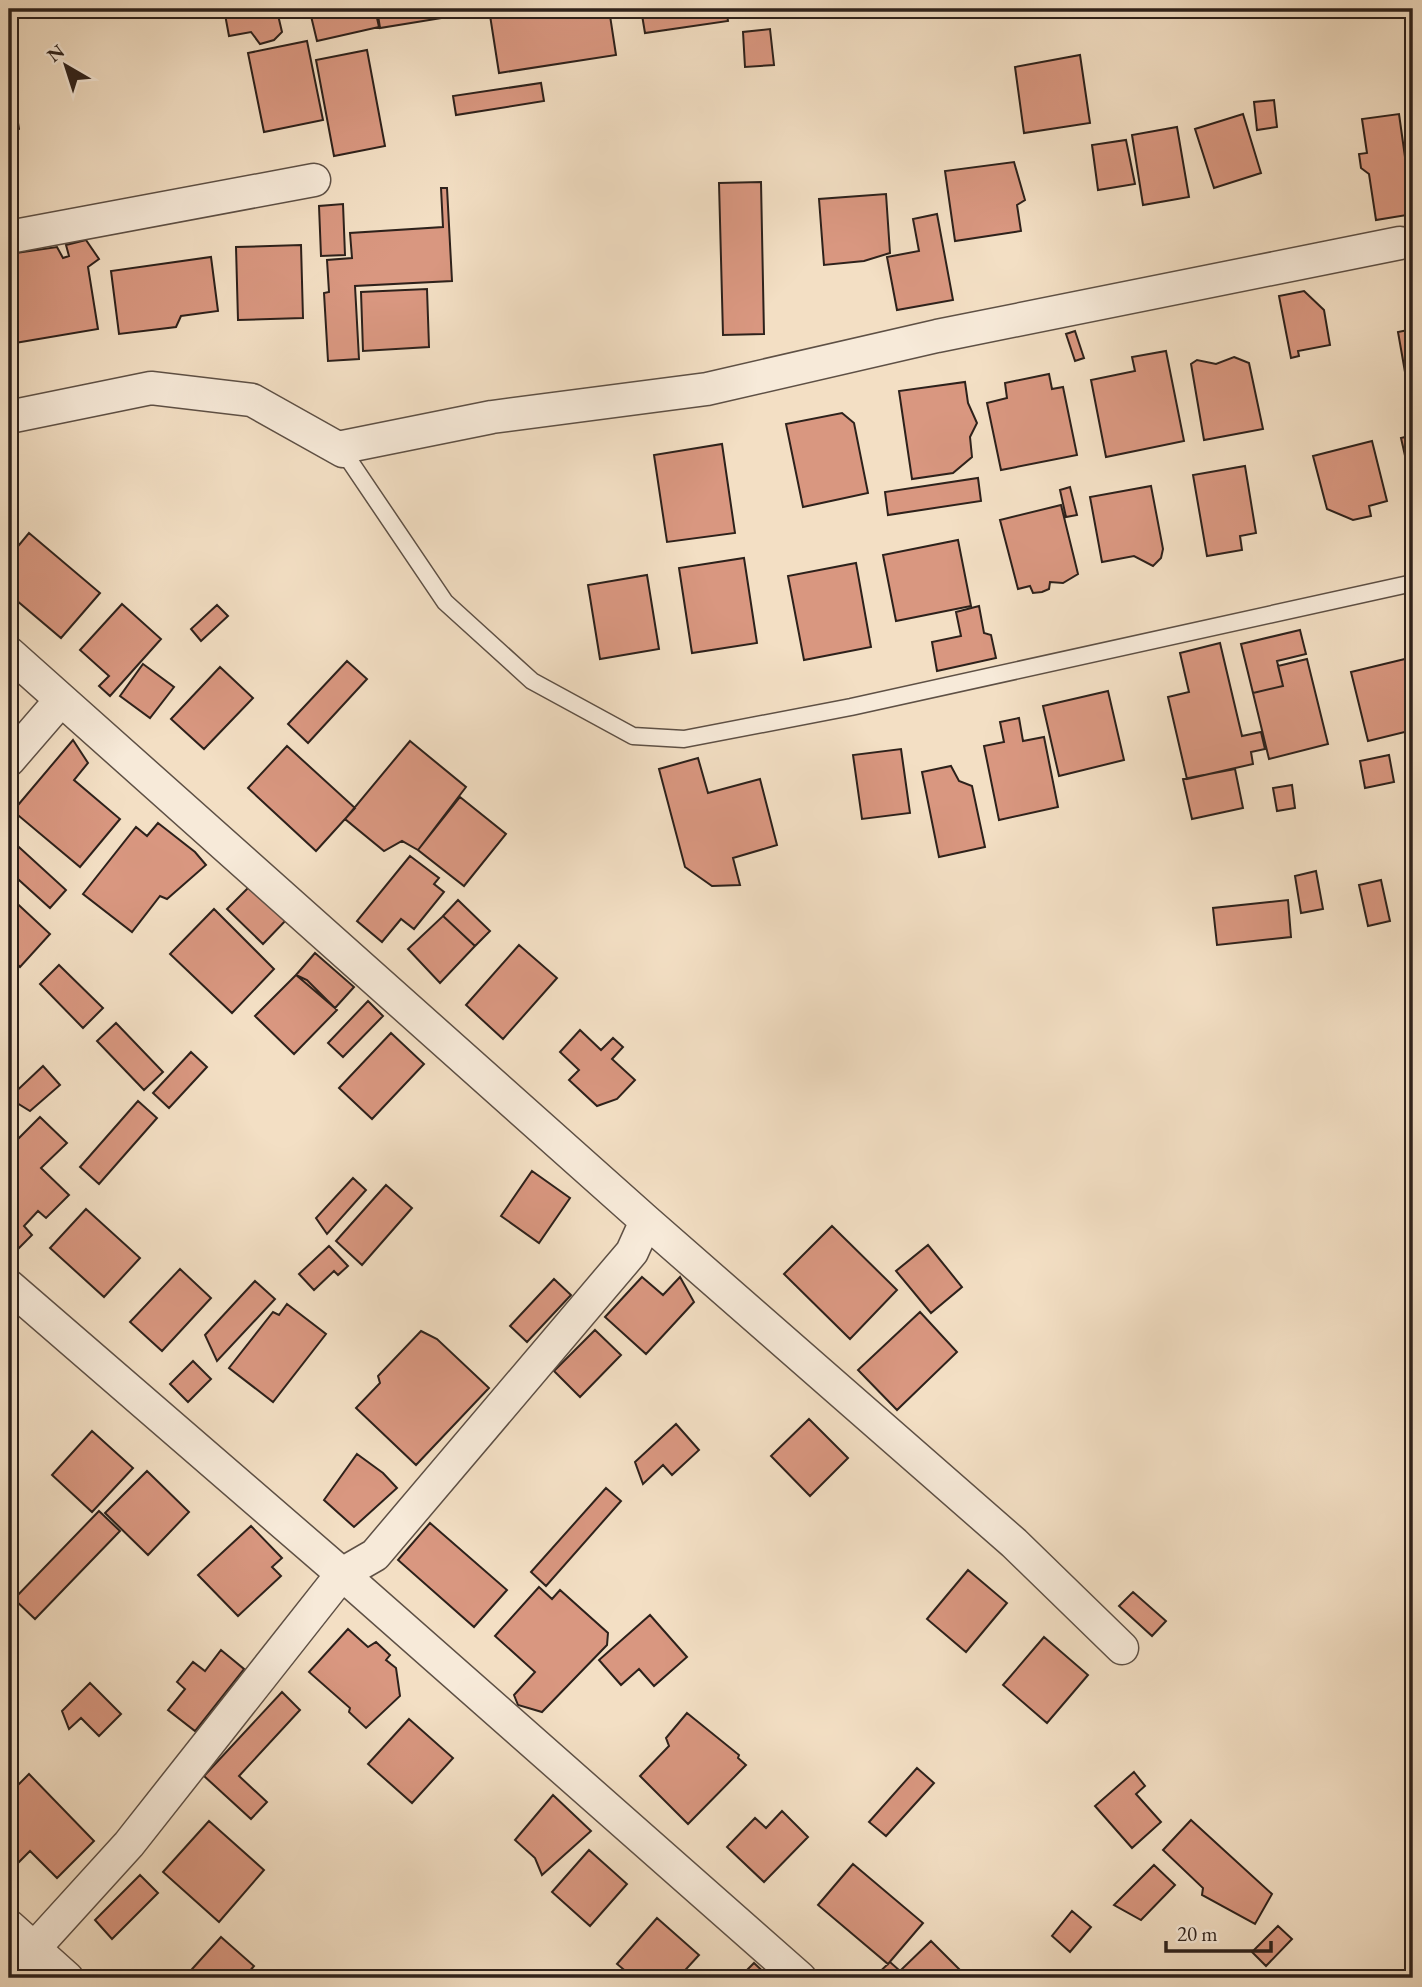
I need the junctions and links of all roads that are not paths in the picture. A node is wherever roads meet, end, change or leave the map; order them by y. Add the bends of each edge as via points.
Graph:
1 (314, 180) dead end
2 (9, 237) edge
3 (1400, 243) dead end
4 (9, 417) edge
5 (340, 450) junction
6 (1413, 583) edge
7 (9, 653) edge
8 (60, 701) junction
9 (9, 760) edge
10 (646, 1221) junction
11 (9, 1286) edge
12 (342, 1574) junction
13 (1122, 1648) dead end
14 (9, 1926) edge
15 (32, 1947) junction
16 (9, 1976) edge
17 (67, 1978) edge
18 (800, 1978) edge

1 - 2 street
3 - 5 street via 937,336 707,389 492,417
4 - 5 street via 151,388 252,400
5 - 6 lane via 445,602 532,681 633,737 684,739 851,707
7 - 8 street
8 - 9 street
8 - 10 street
10 - 12 street via 632,1252 375,1555
10 - 13 street via 1014,1543
11 - 12 street
12 - 15 street via 129,1844
12 - 18 street
14 - 15 street
15 - 16 street
15 - 17 street

